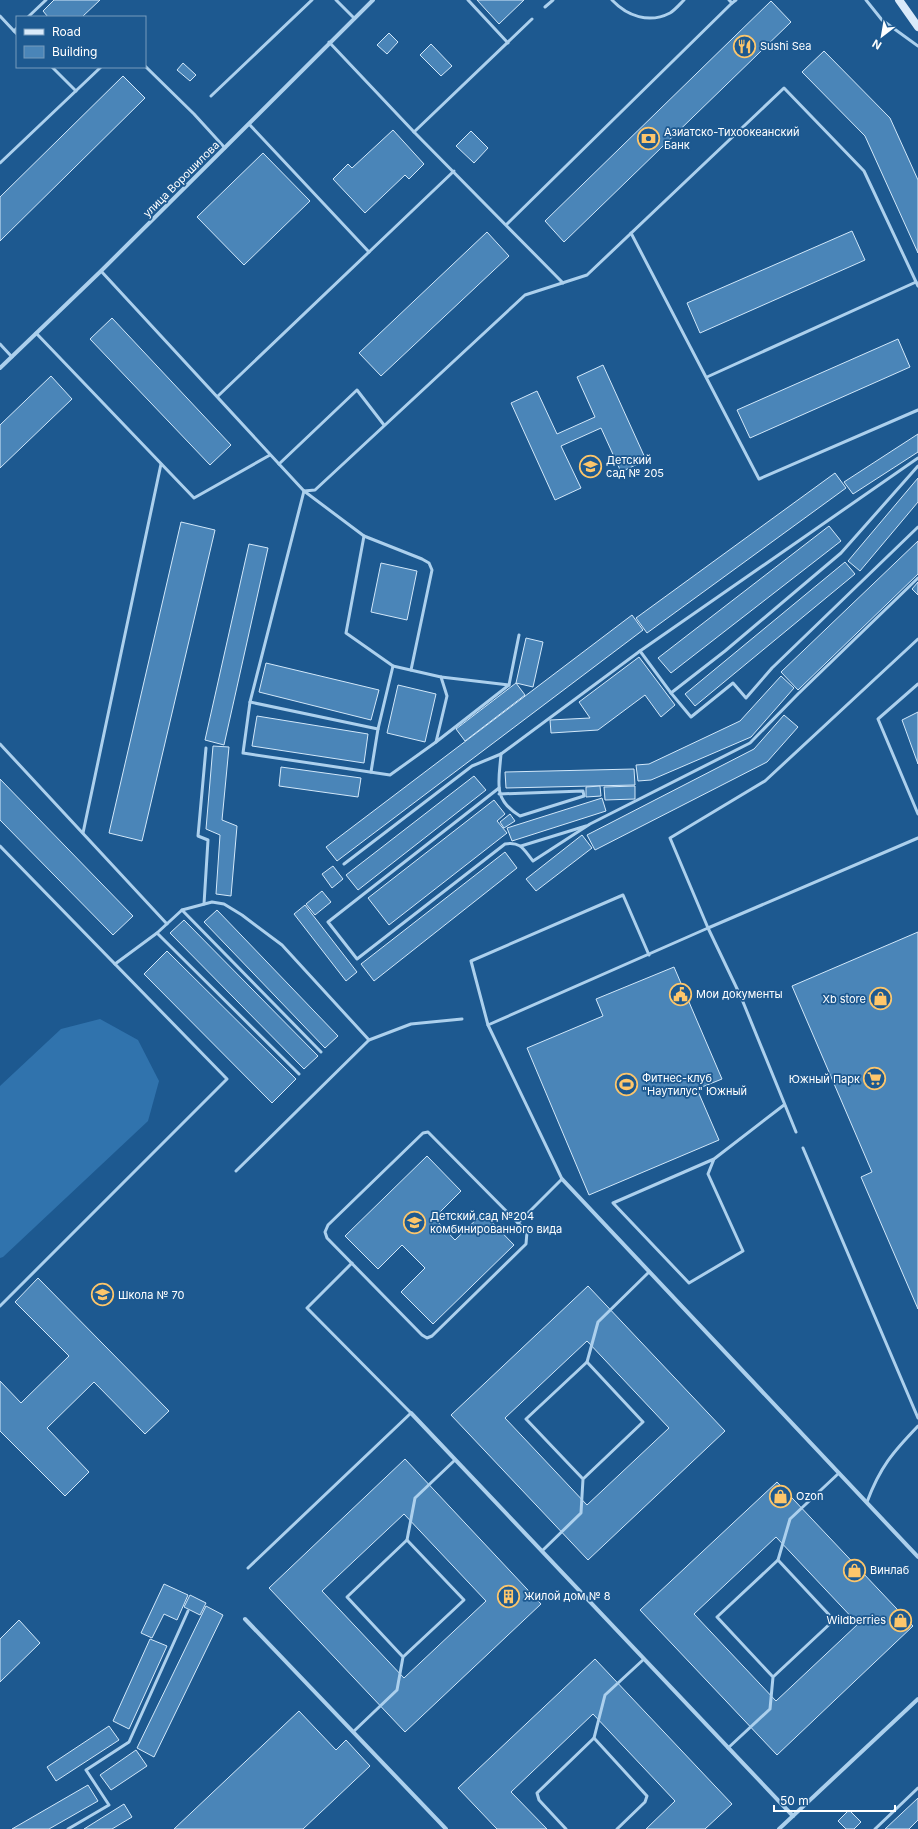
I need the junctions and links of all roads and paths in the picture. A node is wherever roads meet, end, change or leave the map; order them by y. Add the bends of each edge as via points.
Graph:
1 (46, 0) edge
2 (312, 0) edge
3 (336, 0) edge
4 (374, 0) edge
5 (468, 0) edge
6 (553, 0) edge
7 (612, 0) edge
8 (684, 0) edge
9 (729, 0) edge
10 (736, 0) edge
11 (866, 0) edge
12 (898, 0) edge
13 (732, 3) junction
14 (545, 7) dead end
15 (0, 16) edge
16 (29, 16) edge
17 (354, 18) junction
18 (532, 19) dead end
19 (918, 28) edge
20 (14, 31) edge
21 (330, 42) junction
22 (508, 43) junction
23 (918, 46) edge
24 (146, 67) edge
25 (53, 68) edge
26 (100, 68) edge
27 (76, 91) junction
28 (211, 96) dead end
29 (249, 124) junction
30 (414, 132) junction
31 (225, 148) junction
32 (0, 163) edge
33 (454, 171) junction
34 (507, 224) junction
35 (631, 233) junction
36 (369, 252) junction
37 (101, 271) junction
38 (563, 283) junction
39 (917, 284) edge
40 (36, 333) junction
41 (0, 344) edge
42 (12, 357) junction
43 (0, 368) edge
44 (706, 377) junction
45 (218, 396) junction
46 (918, 410) edge
47 (384, 425) junction
48 (270, 455) junction
49 (918, 458) edge
50 (161, 464) junction
51 (279, 464) junction
52 (918, 466) edge
53 (304, 491) junction
54 (918, 527) edge
55 (364, 536) junction
56 (918, 578) edge
57 (519, 635) dead end
58 (918, 639) edge
59 (640, 651) junction
60 (393, 666) junction
61 (411, 670) junction
62 (441, 677) junction
63 (918, 684) edge
64 (509, 685) junction
65 (671, 693) junction
66 (250, 702) junction
67 (378, 729) junction
68 (436, 742) junction
69 (0, 744) edge
70 (206, 748) dead end
71 (501, 754) junction
72 (371, 772) junction
73 (499, 788) junction
74 (499, 794) junction
75 (918, 814) edge
76 (590, 824) junction
77 (83, 833) junction
78 (918, 838) edge
79 (0, 846) edge
80 (521, 846) junction
81 (344, 864) dead end
82 (204, 904) junction
83 (182, 910) junction
84 (167, 924) junction
85 (708, 928) junction
86 (157, 934) junction
87 (649, 955) junction
88 (115, 964) junction
89 (462, 1019) dead end
90 (488, 1025) junction
91 (369, 1040) junction
92 (321, 1052) dead end
93 (299, 1074) dead end
94 (784, 1105) junction
95 (796, 1132) dead end
96 (803, 1148) dead end
97 (714, 1159) junction
98 (236, 1171) dead end
99 (562, 1180) junction
100 (518, 1223) junction
101 (352, 1263) junction
102 (649, 1272) junction
103 (0, 1306) edge
104 (587, 1362) junction
105 (411, 1414) junction
106 (918, 1418) edge
107 (918, 1426) edge
108 (455, 1460) junction
109 (839, 1472) junction
110 (583, 1479) junction
111 (867, 1502) junction
112 (407, 1540) junction
113 (542, 1551) junction
114 (918, 1557) edge
115 (778, 1560) junction
116 (248, 1568) dead end
117 (188, 1611) dead end
118 (245, 1619) dead end
119 (403, 1657) junction
120 (644, 1659) junction
121 (774, 1677) junction
122 (918, 1699) edge
123 (353, 1732) junction
124 (594, 1738) junction
125 (728, 1748) junction
126 (918, 1788) edge
127 (793, 1816) junction
128 (68, 1829) edge
129 (446, 1829) edge
130 (566, 1829) edge
131 (617, 1829) edge
132 (779, 1829) edge
133 (875, 1829) edge

1 - 16 lane
2 - 28 lane
3 - 17 lane
4 - 17 street, улица Ворошилова
5 - 22 lane
6 - 14 lane
7 - 8 lane via 631,16 651,18 670,13
9 - 13 lane
10 - 13 lane
11 - 23 lane via 882,20
12 - 19 main road
13 - 34 lane
15 - 20 lane
17 - 21 street, улица Ворошилова
18 - 22 lane
21 - 29 street, улица Ворошилова
21 - 30 lane
22 - 30 lane
24 - 31 lane
25 - 27 lane
26 - 27 lane
27 - 32 lane
29 - 31 street, улица Ворошилова
29 - 36 lane
30 - 33 lane
31 - 37 street, улица Ворошилова
33 - 34 lane
33 - 36 lane
34 - 38 lane
35 - 38 lane via 587,274
35 - 39 lane via 784,88 864,171
35 - 44 lane
36 - 45 lane
37 - 40 street, улица Ворошилова
37 - 45 lane
38 - 47 lane via 525,295
39 - 44 lane
40 - 42 street, улица Ворошилова
40 - 50 lane
41 - 42 lane
42 - 43 street, улица Ворошилова
44 - 46 lane via 760,479
45 - 48 lane
47 - 51 lane via 357,390
47 - 53 lane via 315,490
48 - 50 lane via 194,498
48 - 51 lane
49 - 59 lane
50 - 77 lane
51 - 53 lane
52 - 65 lane via 841,553
53 - 55 lane
53 - 66 lane
54 - 65 lane via 772,668 746,698 733,683 691,717
55 - 60 lane via 346,633
55 - 61 lane via 422,559 429,563 432,570
56 - 76 lane via 750,744
57 - 64 lane
58 - 85 lane via 765,781 670,838
59 - 65 lane
59 - 71 lane
60 - 61 lane
60 - 67 lane
61 - 62 lane
62 - 64 lane
62 - 68 lane via 447,696
63 - 75 lane via 878,720
64 - 68 lane
66 - 67 lane
66 - 72 lane via 243,754
67 - 72 lane
68 - 72 lane via 390,775
69 - 77 lane
70 - 82 lane via 198,836 208,840
71 - 73 lane
71 - 81 lane via 472,766
73 - 74 lane
73 - 80 lane via 328,922 357,959 505,844 513,842
74 - 74 lane via 510,810 520,816 584,796 583,791
76 - 80 lane
76 - 80 lane via 533,861
77 - 84 lane
78 - 85 lane
79 - 88 lane
82 - 83 lane
82 - 91 lane via 224,904 282,945
83 - 84 lane
83 - 92 lane
84 - 86 lane
85 - 87 lane
85 - 94 lane via 741,997
86 - 88 lane
86 - 93 lane
87 - 90 lane
87 - 90 lane via 623,895 471,961
88 - 103 lane via 227,1078
89 - 91 lane via 411,1024
90 - 99 lane
91 - 98 lane
94 - 95 lane
94 - 97 lane
96 - 106 lane
97 - 97 lane via 708,1174 743,1251 689,1284 613,1203
99 - 100 lane
99 - 102 street
100 - 101 lane via 527,1232 526,1244 427,1338
100 - 101 lane via 432,1134 423,1133 328,1225 325,1232 328,1238
101 - 105 lane via 307,1308
102 - 104 lane via 598,1322
102 - 109 street
104 - 110 lane via 643,1422
104 - 110 lane via 526,1419
105 - 108 street
105 - 116 lane
107 - 111 lane via 886,1461
108 - 112 lane via 415,1498
108 - 113 street
109 - 111 street
109 - 115 lane via 790,1519
110 - 113 lane via 581,1514
111 - 114 street
112 - 119 lane via 464,1600
112 - 119 lane via 346,1597
113 - 120 street
115 - 121 lane via 834,1620
115 - 121 lane via 717,1617
117 - 128 lane via 129,1742 86,1770 109,1805
118 - 123 street
119 - 123 lane via 397,1690
120 - 124 lane via 605,1695
120 - 125 street
121 - 125 lane via 770,1709
122 - 127 street
123 - 129 street
124 - 130 lane via 537,1793 539,1800
124 - 131 lane via 647,1796 646,1802
125 - 127 street
126 - 133 lane
127 - 132 street

